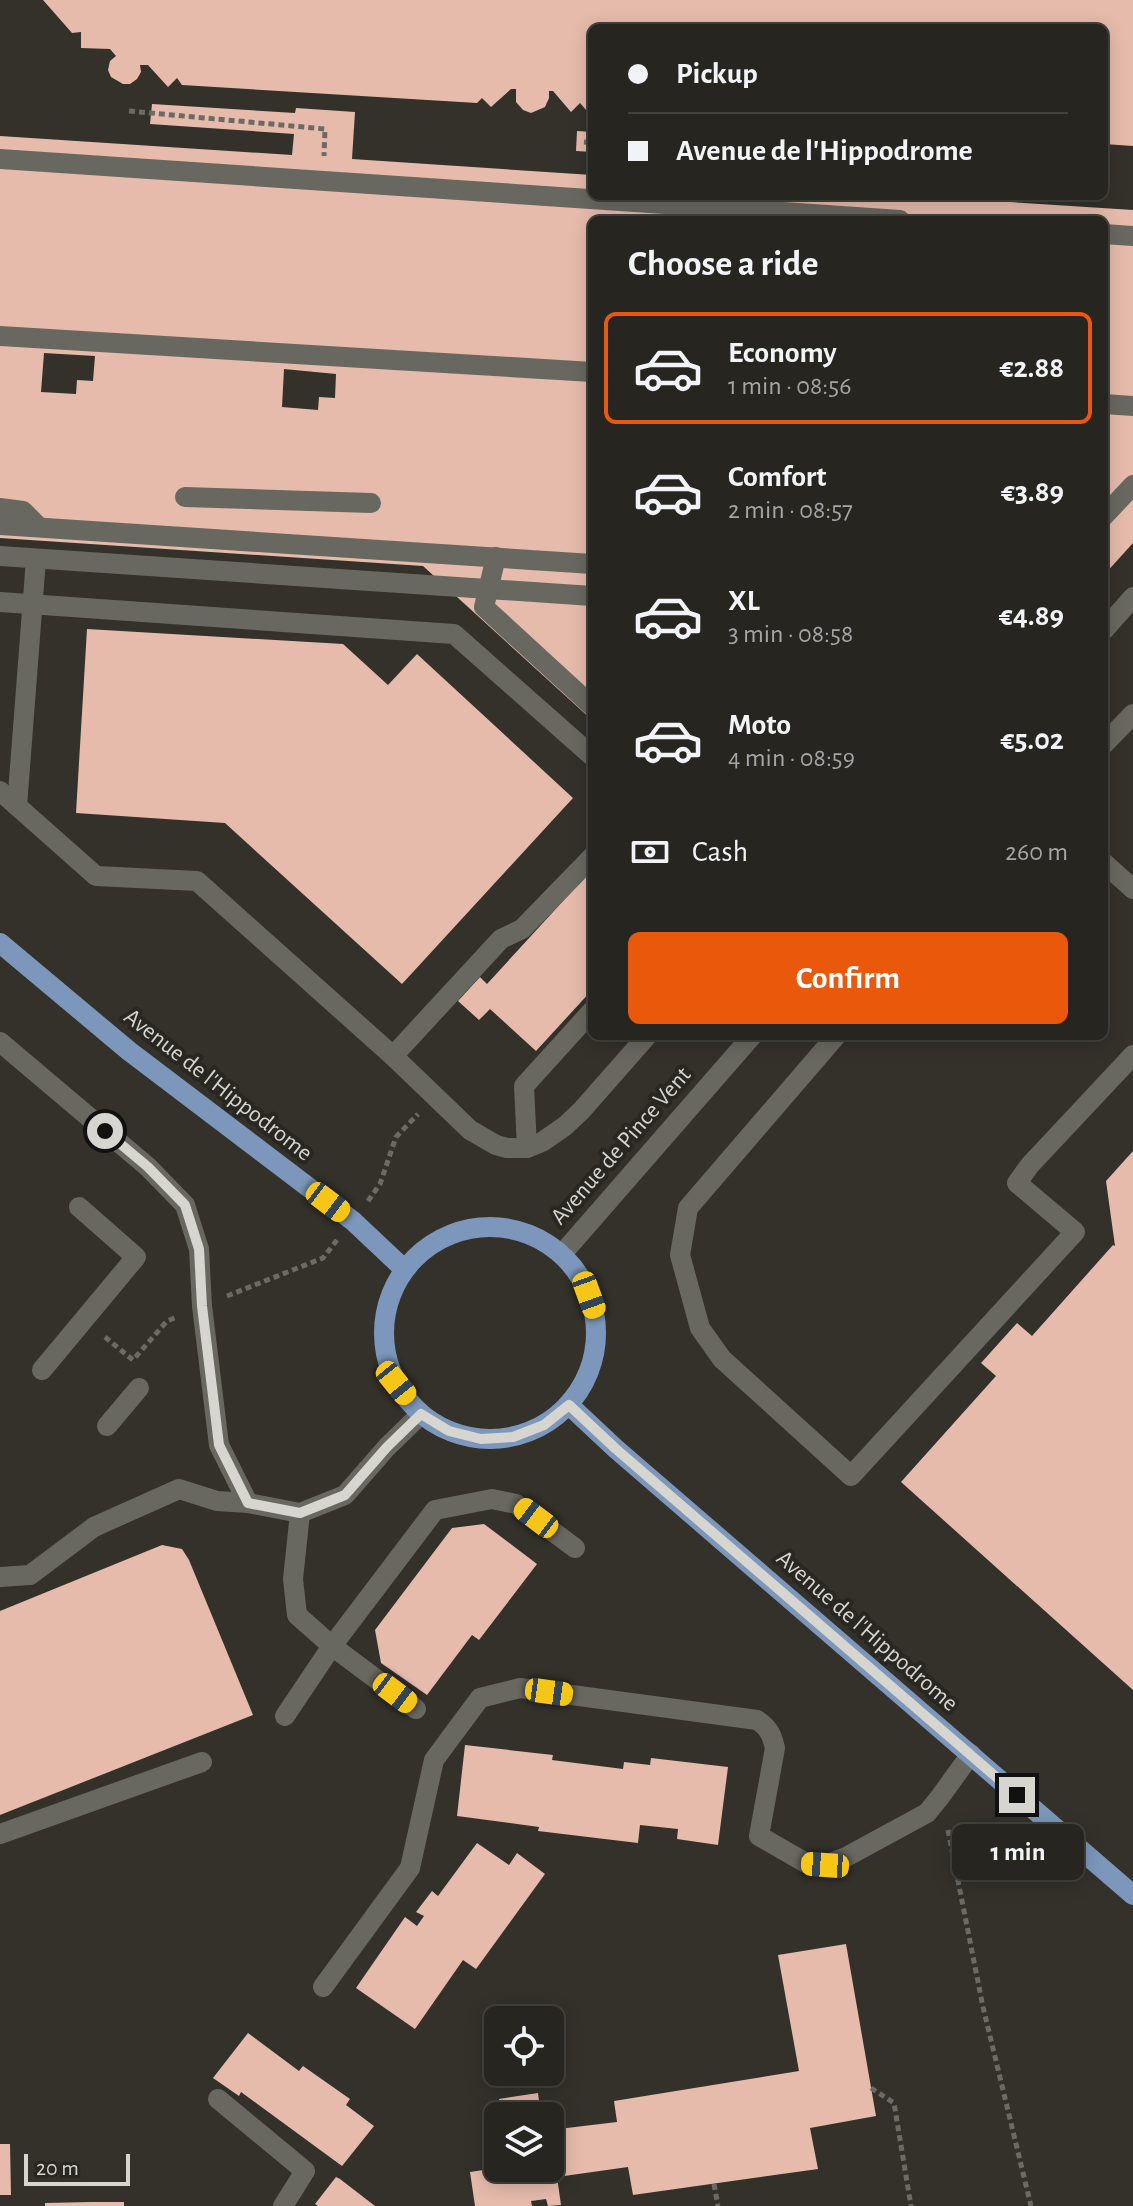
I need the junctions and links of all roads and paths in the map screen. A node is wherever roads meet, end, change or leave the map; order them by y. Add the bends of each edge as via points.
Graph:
1 (129, 111) dead end
2 (584, 142) dead end
3 (588, 142) edge
4 (0, 159) edge
5 (322, 181) junction
6 (588, 199) edge
7 (604, 200) edge
8 (841, 216) edge
9 (1108, 234) edge
10 (1133, 236) edge
11 (0, 336) edge
12 (588, 372) edge
13 (1108, 404) edge
14 (1133, 406) edge
15 (1133, 484) edge
16 (1108, 491) edge
17 (185, 497) dead end
18 (371, 503) dead end
19 (0, 508) edge
20 (1108, 512) edge
21 (0, 525) edge
22 (39, 527) junction
23 (0, 556) edge
24 (496, 557) junction
25 (36, 559) junction
26 (588, 564) edge
27 (588, 596) edge
28 (1133, 597) edge
29 (0, 602) edge
30 (32, 604) junction
31 (1108, 625) edge
32 (588, 702) edge
33 (1133, 714) edge
34 (1108, 740) edge
35 (588, 752) edge
36 (0, 791) edge
37 (17, 806) junction
38 (588, 861) edge
39 (1108, 867) edge
40 (1133, 889) edge
41 (0, 943) edge
42 (588, 1015) edge
43 (643, 1040) edge
44 (749, 1040) edge
45 (833, 1040) edge
46 (0, 1042) edge
47 (1133, 1055) edge
48 (393, 1056) junction
49 (434, 1096) junction
50 (527, 1148) junction
51 (79, 1207) dead end
52 (353, 1221) junction
53 (562, 1254) junction
54 (404, 1269) junction
55 (202, 1306) junction
56 (84, 1319) junction
57 (42, 1370) dead end
58 (139, 1388) dead end
59 (569, 1405) junction
60 (421, 1414) junction
61 (107, 1426) dead end
62 (248, 1503) junction
63 (300, 1513) junction
64 (575, 1548) dead end
65 (0, 1577) edge
66 (332, 1646) junction
67 (416, 1709) dead end
68 (285, 1716) dead end
69 (971, 1754) junction
70 (202, 1762) dead end
71 (940, 1797) junction
72 (0, 1834) edge
73 (1133, 1895) edge
74 (323, 1987) dead end
75 (871, 2088) dead end
76 (218, 2099) dead end
77 (714, 2184) dead end
78 (283, 2206) edge
79 (718, 2206) edge
80 (911, 2206) edge
81 (1031, 2206) edge

1 - 5 path via 325,129
2 - 3 path
4 - 5 street
5 - 6 street
7 - 8 street
9 - 10 street
11 - 12 street
13 - 14 street
15 - 16 street
15 - 20 street
17 - 18 street
19 - 22 street via 23,511
21 - 22 street
22 - 24 street
23 - 25 street
24 - 26 street
24 - 32 street via 484,607
25 - 27 street
25 - 30 street
28 - 31 street
29 - 30 street
30 - 35 street via 454,634
30 - 37 street
33 - 34 street
36 - 37 street
37 - 48 street via 96,876 197,881
38 - 48 street via 522,929 501,939
39 - 40 street
41 - 52 main road, Avenue de l'Hippodrome via 129,1051
42 - 50 street via 524,1086
43 - 50 street via 573,1119
44 - 53 street, Avenue de Pince Vent
45 - 47 street via 688,1208 680,1255 700,1328 722,1359 851,1476 1075,1232 1017,1183
46 - 55 street via 148,1167 185,1205 199,1249
48 - 49 street
49 - 50 street via 488,1142
49 - 52 path via 396,1137 380,1184
51 - 56 street via 136,1257
52 - 54 main road, Avenue de l'Hippodrome
52 - 55 path via 323,1258
53 - 54 main road via 524,1231 480,1226 437,1240
53 - 59 main road via 583,1280 596,1333 588,1377
54 - 60 main road via 387,1305 384,1345 396,1383
55 - 56 path via 167,1321 133,1360
55 - 62 street via 219,1445
56 - 57 street
58 - 61 street
59 - 60 main road via 544,1425 513,1437 481,1439 449,1431
59 - 69 main road, Avenue de l'Hippodrome
60 - 63 street via 345,1495
62 - 63 street
62 - 65 street via 217,1501 179,1489 94,1527 30,1575
63 - 66 street via 293,1579 297,1615
64 - 66 street via 516,1504 492,1499 435,1510
66 - 67 street
66 - 68 street
69 - 71 street
69 - 73 main road, Avenue de l'Hippodrome
70 - 72 street
71 - 74 street via 927,1813 846,1857 825,1865 806,1863 759,1836 775,1748 766,1726 757,1720 520,1688 480,1698 434,1760 410,1868
71 - 81 path
75 - 80 path via 894,2103
76 - 78 street via 305,2171
77 - 79 path

